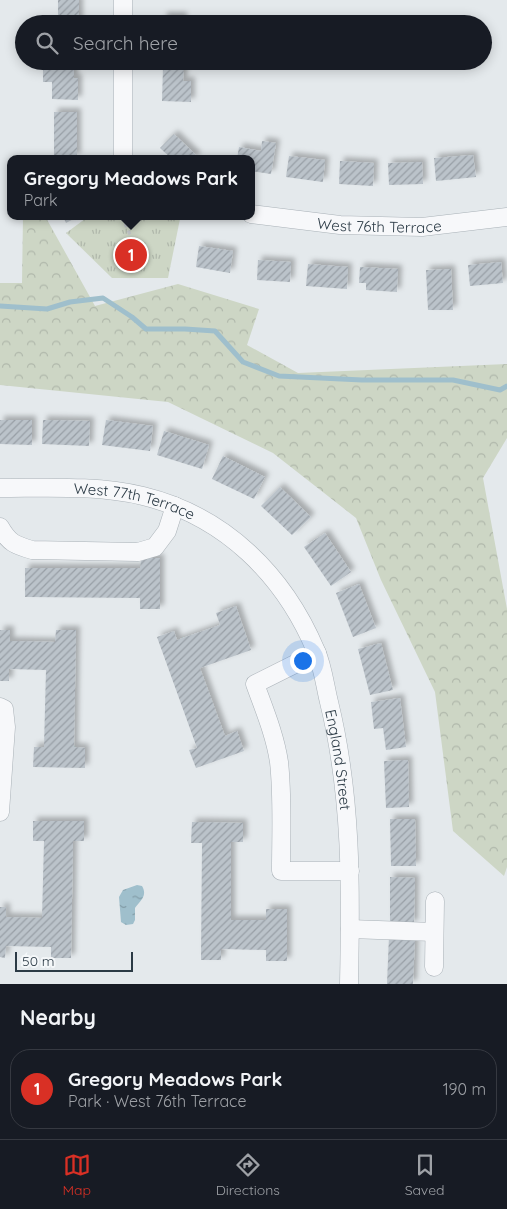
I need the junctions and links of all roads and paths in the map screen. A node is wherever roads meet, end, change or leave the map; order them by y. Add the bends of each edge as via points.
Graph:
1 (123, 0) edge
2 (123, 15) edge
3 (123, 70) edge
4 (122, 155) edge
5 (255, 214) edge
6 (507, 217) edge
7 (123, 220) edge
8 (131, 237) dead end
9 (0, 488) edge
10 (175, 506) junction
11 (0, 528) edge
12 (254, 557) joint
13 (317, 653) junction
14 (0, 707) edge
15 (0, 812) edge
16 (350, 870) junction
17 (435, 901) dead end
18 (350, 928) junction
19 (434, 932) junction
20 (434, 967) dead end
21 (349, 984) edge

1 - 2 street
3 - 4 street
5 - 6 street, West 76th Terrace via 340,225 422,228
7 - 8 path
9 - 10 street, West 77th Terrace via 114,490
10 - 11 street via 167,531 155,547 138,552 32,550 16,545
10 - 12 street, West 77th Terrace via 213,524
12 - 13 street, England Street via 270,572 291,601
13 - 16 street, England Street via 334,723 343,779
13 - 16 street via 256,684 279,761 281,871
14 - 15 street via 4,709 6,727
16 - 18 street, England Street
17 - 19 street
18 - 19 street
18 - 21 street, England Street
19 - 20 street

